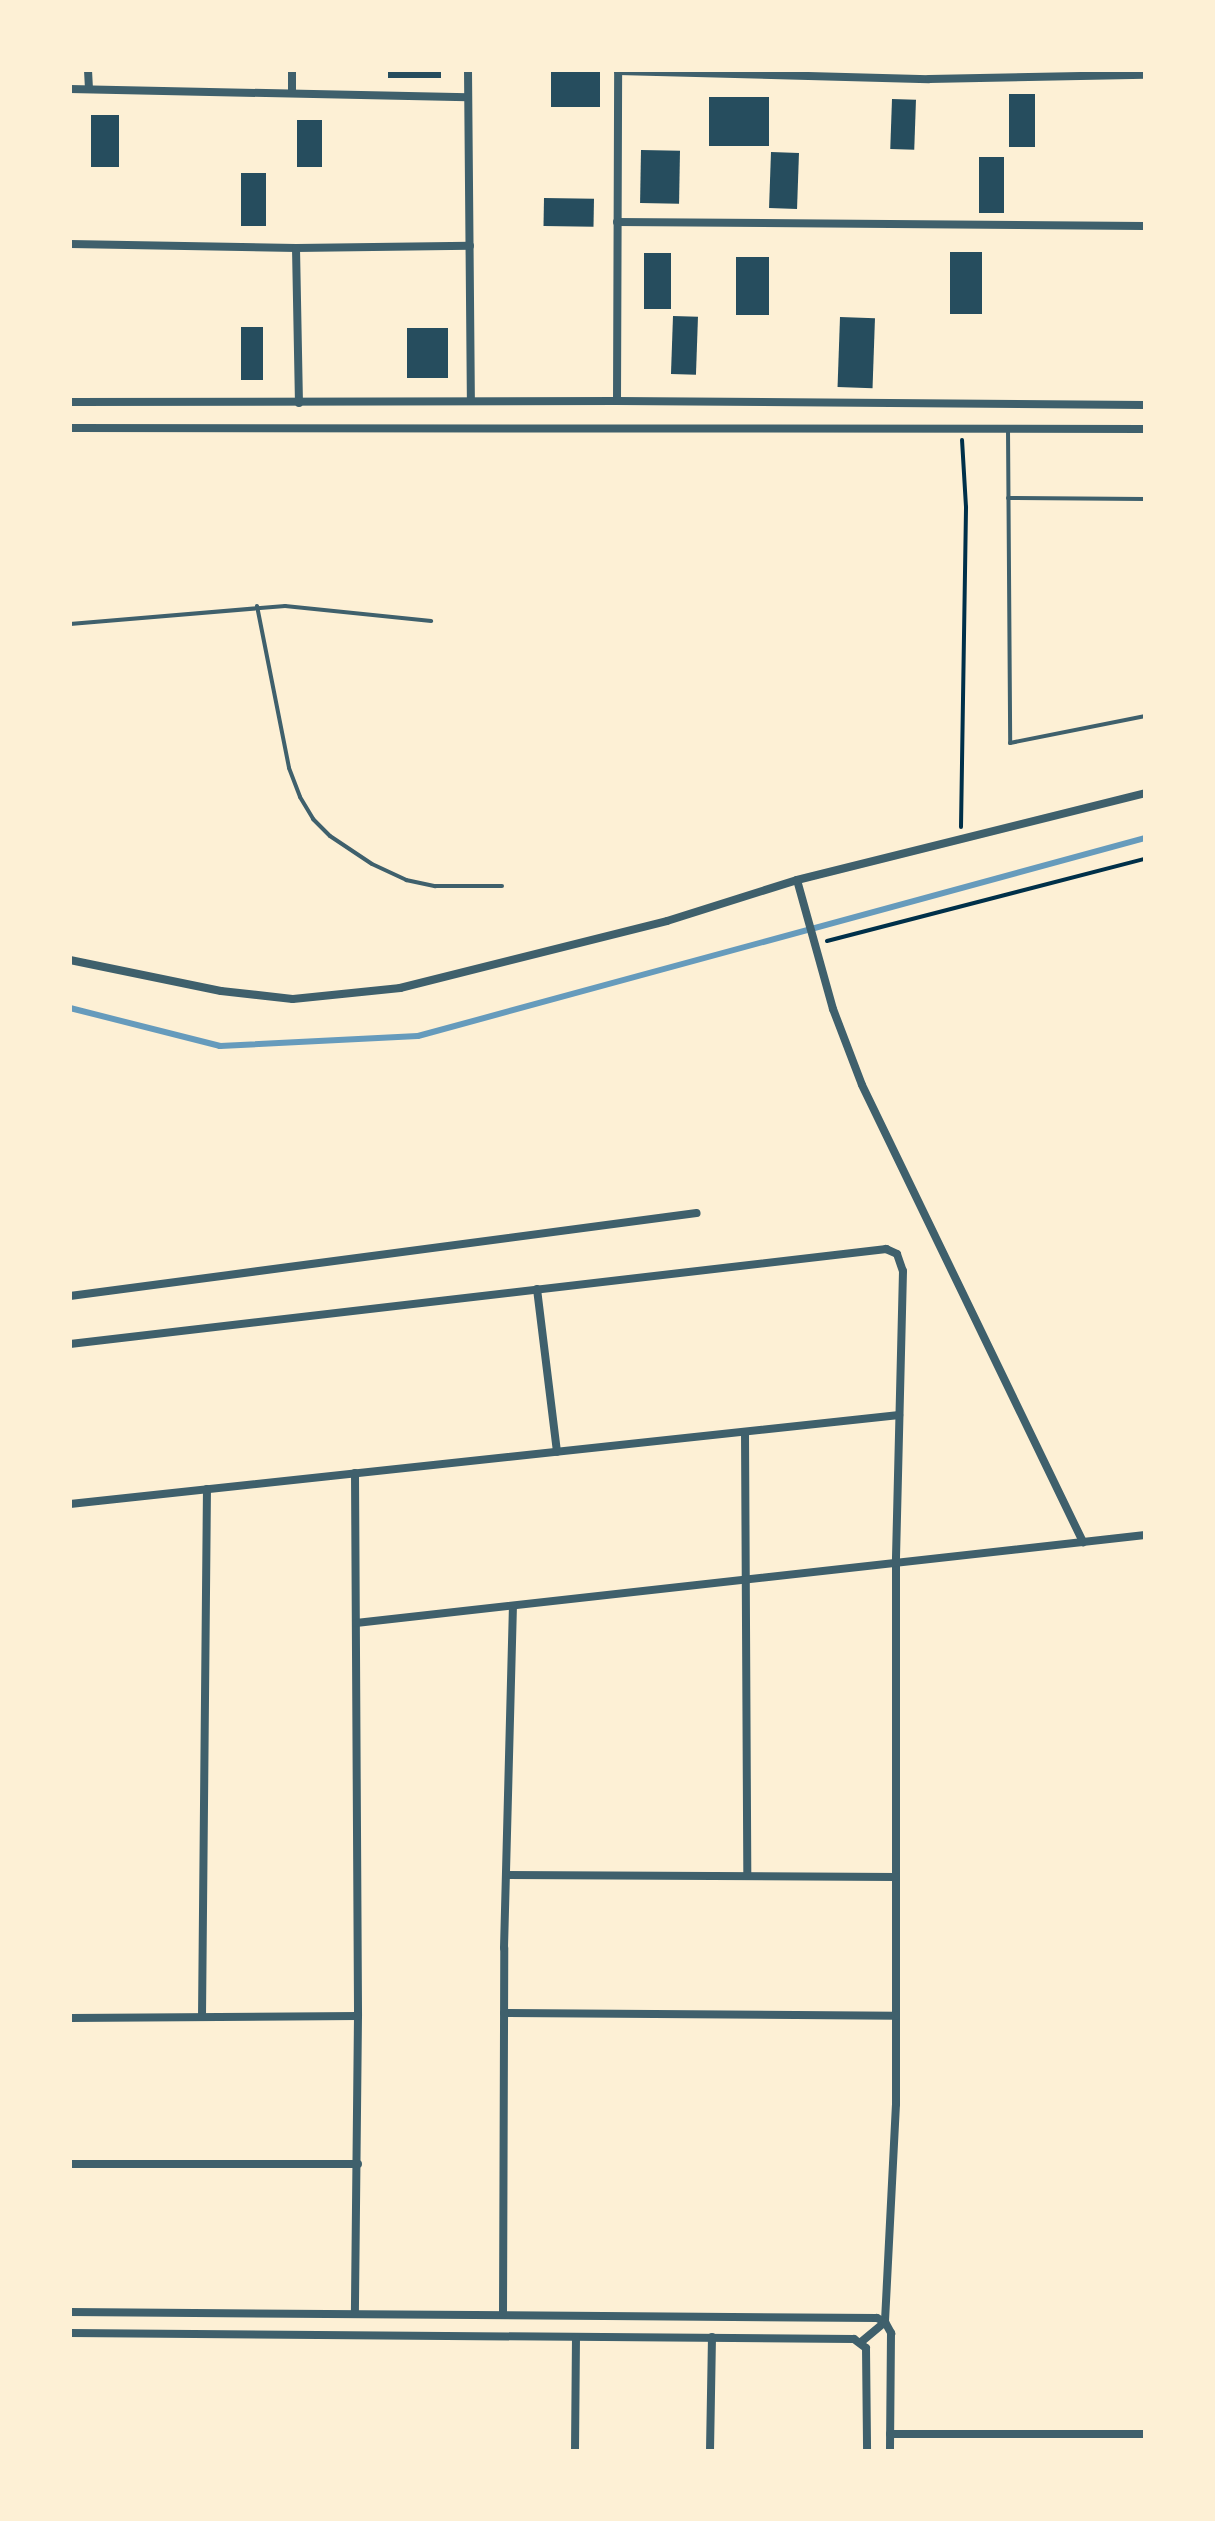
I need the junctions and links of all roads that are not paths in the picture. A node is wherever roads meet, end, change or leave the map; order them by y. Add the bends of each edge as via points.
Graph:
1 (88, 70) edge
2 (292, 70) edge
3 (468, 70) edge
4 (618, 70) edge
5 (1083, 72) edge
6 (929, 74) edge
7 (1145, 75) edge
8 (70, 89) edge
9 (89, 89) junction
10 (292, 93) junction
11 (468, 97) junction
12 (617, 222) junction
13 (1145, 226) edge
14 (70, 244) edge
15 (470, 246) junction
16 (296, 248) junction
17 (471, 401) junction
18 (617, 401) junction
19 (70, 402) edge
20 (299, 403) junction
21 (1145, 405) edge
22 (70, 428) edge
23 (1008, 429) junction
24 (1145, 429) edge
25 (1008, 498) junction
26 (1145, 499) edge
27 (257, 606) junction
28 (431, 621) dead end
29 (70, 624) edge
30 (1145, 716) edge
31 (1145, 793) edge
32 (797, 880) junction
33 (502, 886) dead end
34 (70, 960) edge
35 (697, 1213) dead end
36 (537, 1289) junction
37 (70, 1296) edge
38 (70, 1344) edge
39 (899, 1415) junction
40 (745, 1432) junction
41 (557, 1452) junction
42 (355, 1473) junction
43 (207, 1489) junction
44 (70, 1504) edge
45 (1145, 1535) edge
46 (1083, 1542) junction
47 (896, 1564) junction
48 (746, 1581) junction
49 (513, 1606) junction
50 (356, 1623) junction
51 (506, 1875) junction
52 (747, 1876) junction
53 (896, 1877) junction
54 (504, 2013) junction
55 (358, 2016) junction
56 (896, 2016) junction
57 (202, 2017) junction
58 (70, 2018) edge
59 (70, 2164) edge
60 (358, 2164) junction
61 (70, 2312) edge
62 (355, 2314) junction
63 (503, 2315) junction
64 (885, 2322) junction
65 (70, 2333) edge
66 (576, 2337) junction
67 (712, 2337) junction
68 (861, 2342) junction
69 (890, 2434) junction
70 (1145, 2434) edge
71 (575, 2451) edge
72 (710, 2451) edge
73 (867, 2451) edge
74 (890, 2451) edge

1 - 9 street
2 - 10 street
3 - 11 street
4 - 6 street
4 - 12 street
5 - 6 street
5 - 7 street
8 - 9 street
9 - 10 street
10 - 11 street
11 - 15 street
12 - 13 street
12 - 18 street
14 - 16 street
15 - 16 street
15 - 17 street
16 - 20 street
17 - 18 street
17 - 20 street
18 - 21 street
19 - 20 street
22 - 23 street
23 - 24 street
23 - 25 lane
25 - 26 lane
25 - 30 lane via 1010,743
27 - 28 lane
27 - 29 lane
27 - 33 lane via 289,768 313,819 372,864 406,880 435,886
31 - 32 street
32 - 34 street via 508,962 353,994 293,999 221,991
32 - 46 street via 833,1009 862,1085
35 - 37 street
36 - 38 street
36 - 39 street via 886,1249 897,1254 903,1271
36 - 41 street
39 - 40 street
39 - 47 street
40 - 41 street
40 - 48 street
41 - 42 street
42 - 43 street
42 - 50 street
43 - 44 street
43 - 57 street
45 - 46 street
46 - 47 street
47 - 48 street
47 - 53 street
48 - 49 street
48 - 52 street
49 - 50 street
49 - 51 street
50 - 55 street
51 - 52 street
51 - 54 street
52 - 53 street
53 - 56 street
54 - 56 street
54 - 63 street
55 - 57 street
55 - 60 street
56 - 64 street
57 - 58 street
59 - 60 street
60 - 62 street
61 - 62 street
62 - 63 street
63 - 64 street
64 - 68 street
64 - 69 street via 891,2333
65 - 66 street
66 - 67 street
66 - 71 street
67 - 68 street via 842,2337
67 - 72 street
68 - 73 street via 868,2361
69 - 70 street
69 - 74 street

